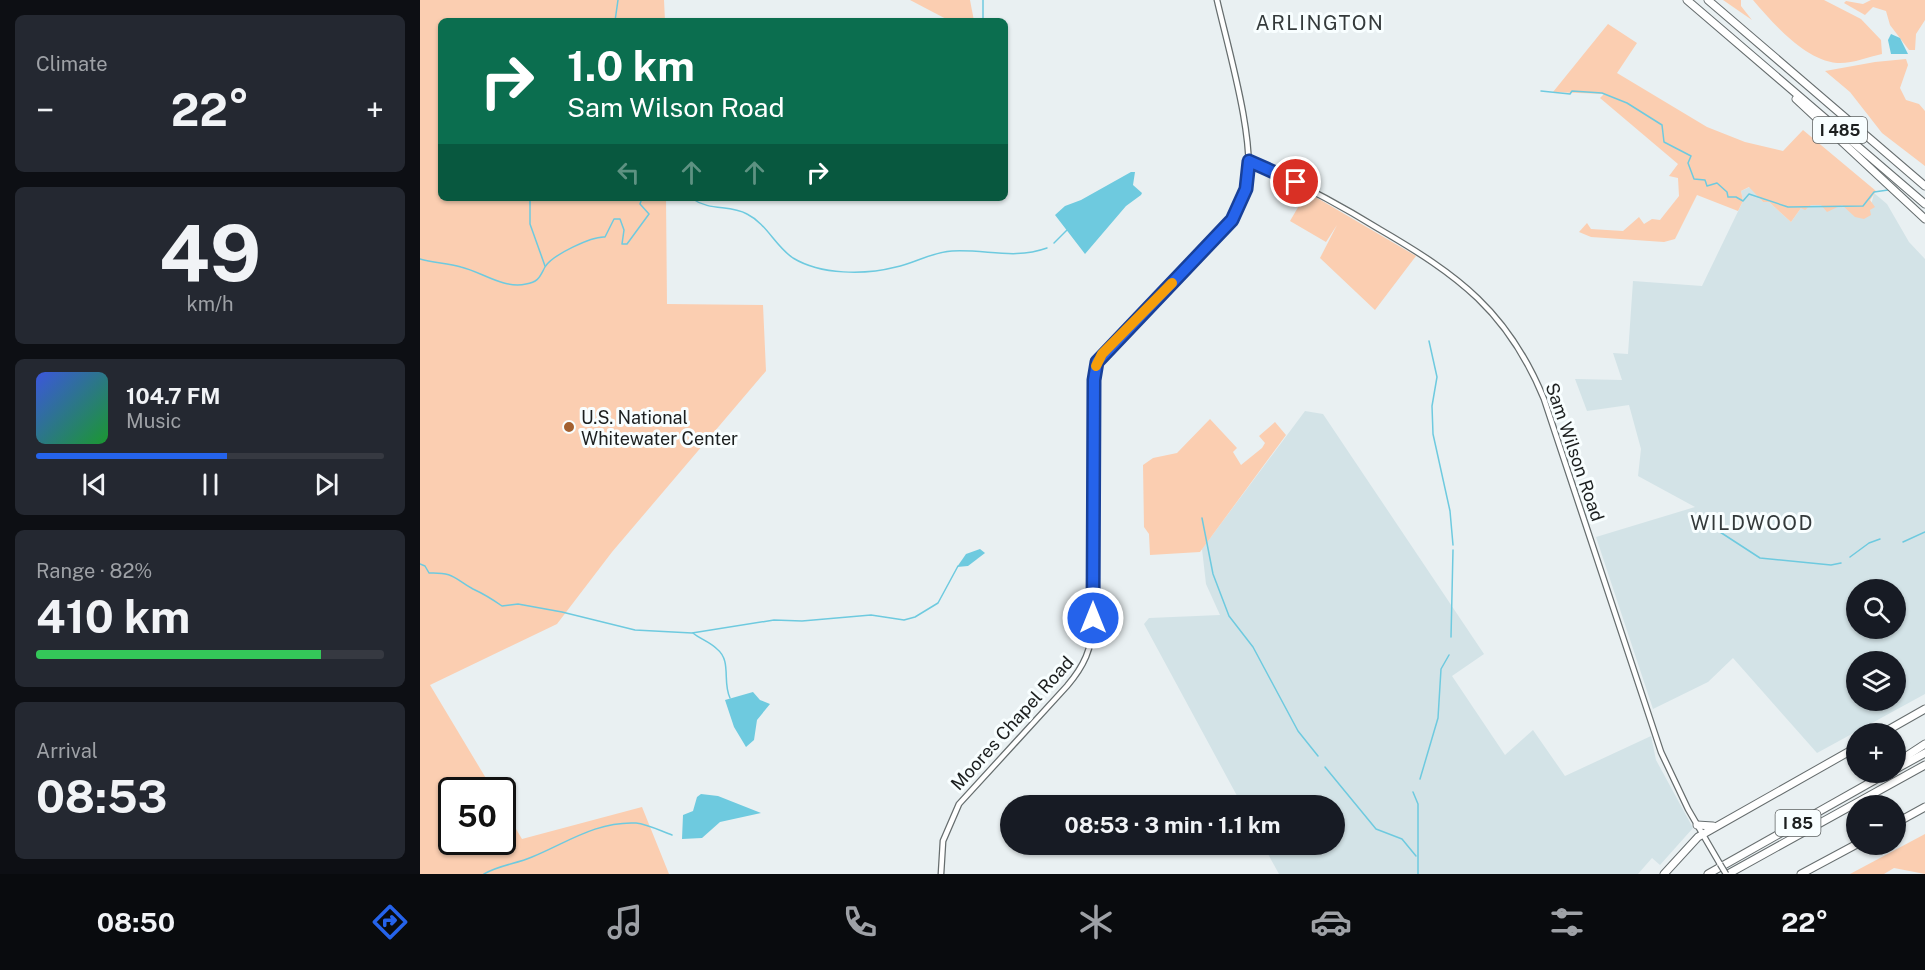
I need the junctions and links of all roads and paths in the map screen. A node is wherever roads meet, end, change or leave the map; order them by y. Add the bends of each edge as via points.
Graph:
1 (1218, 0) edge
2 (1687, 0) edge
3 (1708, 0) edge
4 (1753, 58) junction
5 (1249, 161) junction
6 (1925, 186) edge
7 (1925, 204) edge
8 (1925, 219) edge
9 (1925, 709) edge
10 (1900, 723) edge
11 (1925, 744) edge
12 (1846, 753) edge
13 (1925, 753) edge
14 (1906, 756) edge
15 (1906, 763) edge
16 (1925, 767) edge
17 (1863, 783) edge
18 (1869, 783) edge
19 (1925, 807) edge
20 (1809, 817) junction
21 (1906, 817) edge
22 (1724, 822) junction
23 (1697, 825) junction
24 (1702, 835) junction
25 (1846, 850) edge
26 (941, 874) edge
27 (1664, 874) edge
28 (1708, 874) edge
29 (1727, 874) edge
30 (1801, 874) edge

1 - 5 main road, Moores Chapel Road
2 - 4 highway, I 485
3 - 6 highway, I 485
4 - 7 highway, I 485
4 - 8 highway
5 - 23 main road, Sam Wilson Road via 1309,188 1437,263 1471,289 1510,335 1544,399 1661,752
5 - 26 main road, Moores Chapel Road via 1246,189 1232,220 1097,362 1093,622 1089,652 1067,686 959,804 944,834
9 - 10 highway
11 - 14 highway
12 - 22 highway
13 - 15 highway
16 - 29 highway, I 85
17 - 20 highway
18 - 20 highway, I 85
19 - 21 highway
20 - 28 highway, I 85
22 - 23 highway via 1710,827
22 - 24 highway
23 - 24 main road, Sam Wilson Road
24 - 27 highway
24 - 29 main road, Sam Wilson Road, bridge
25 - 30 highway

